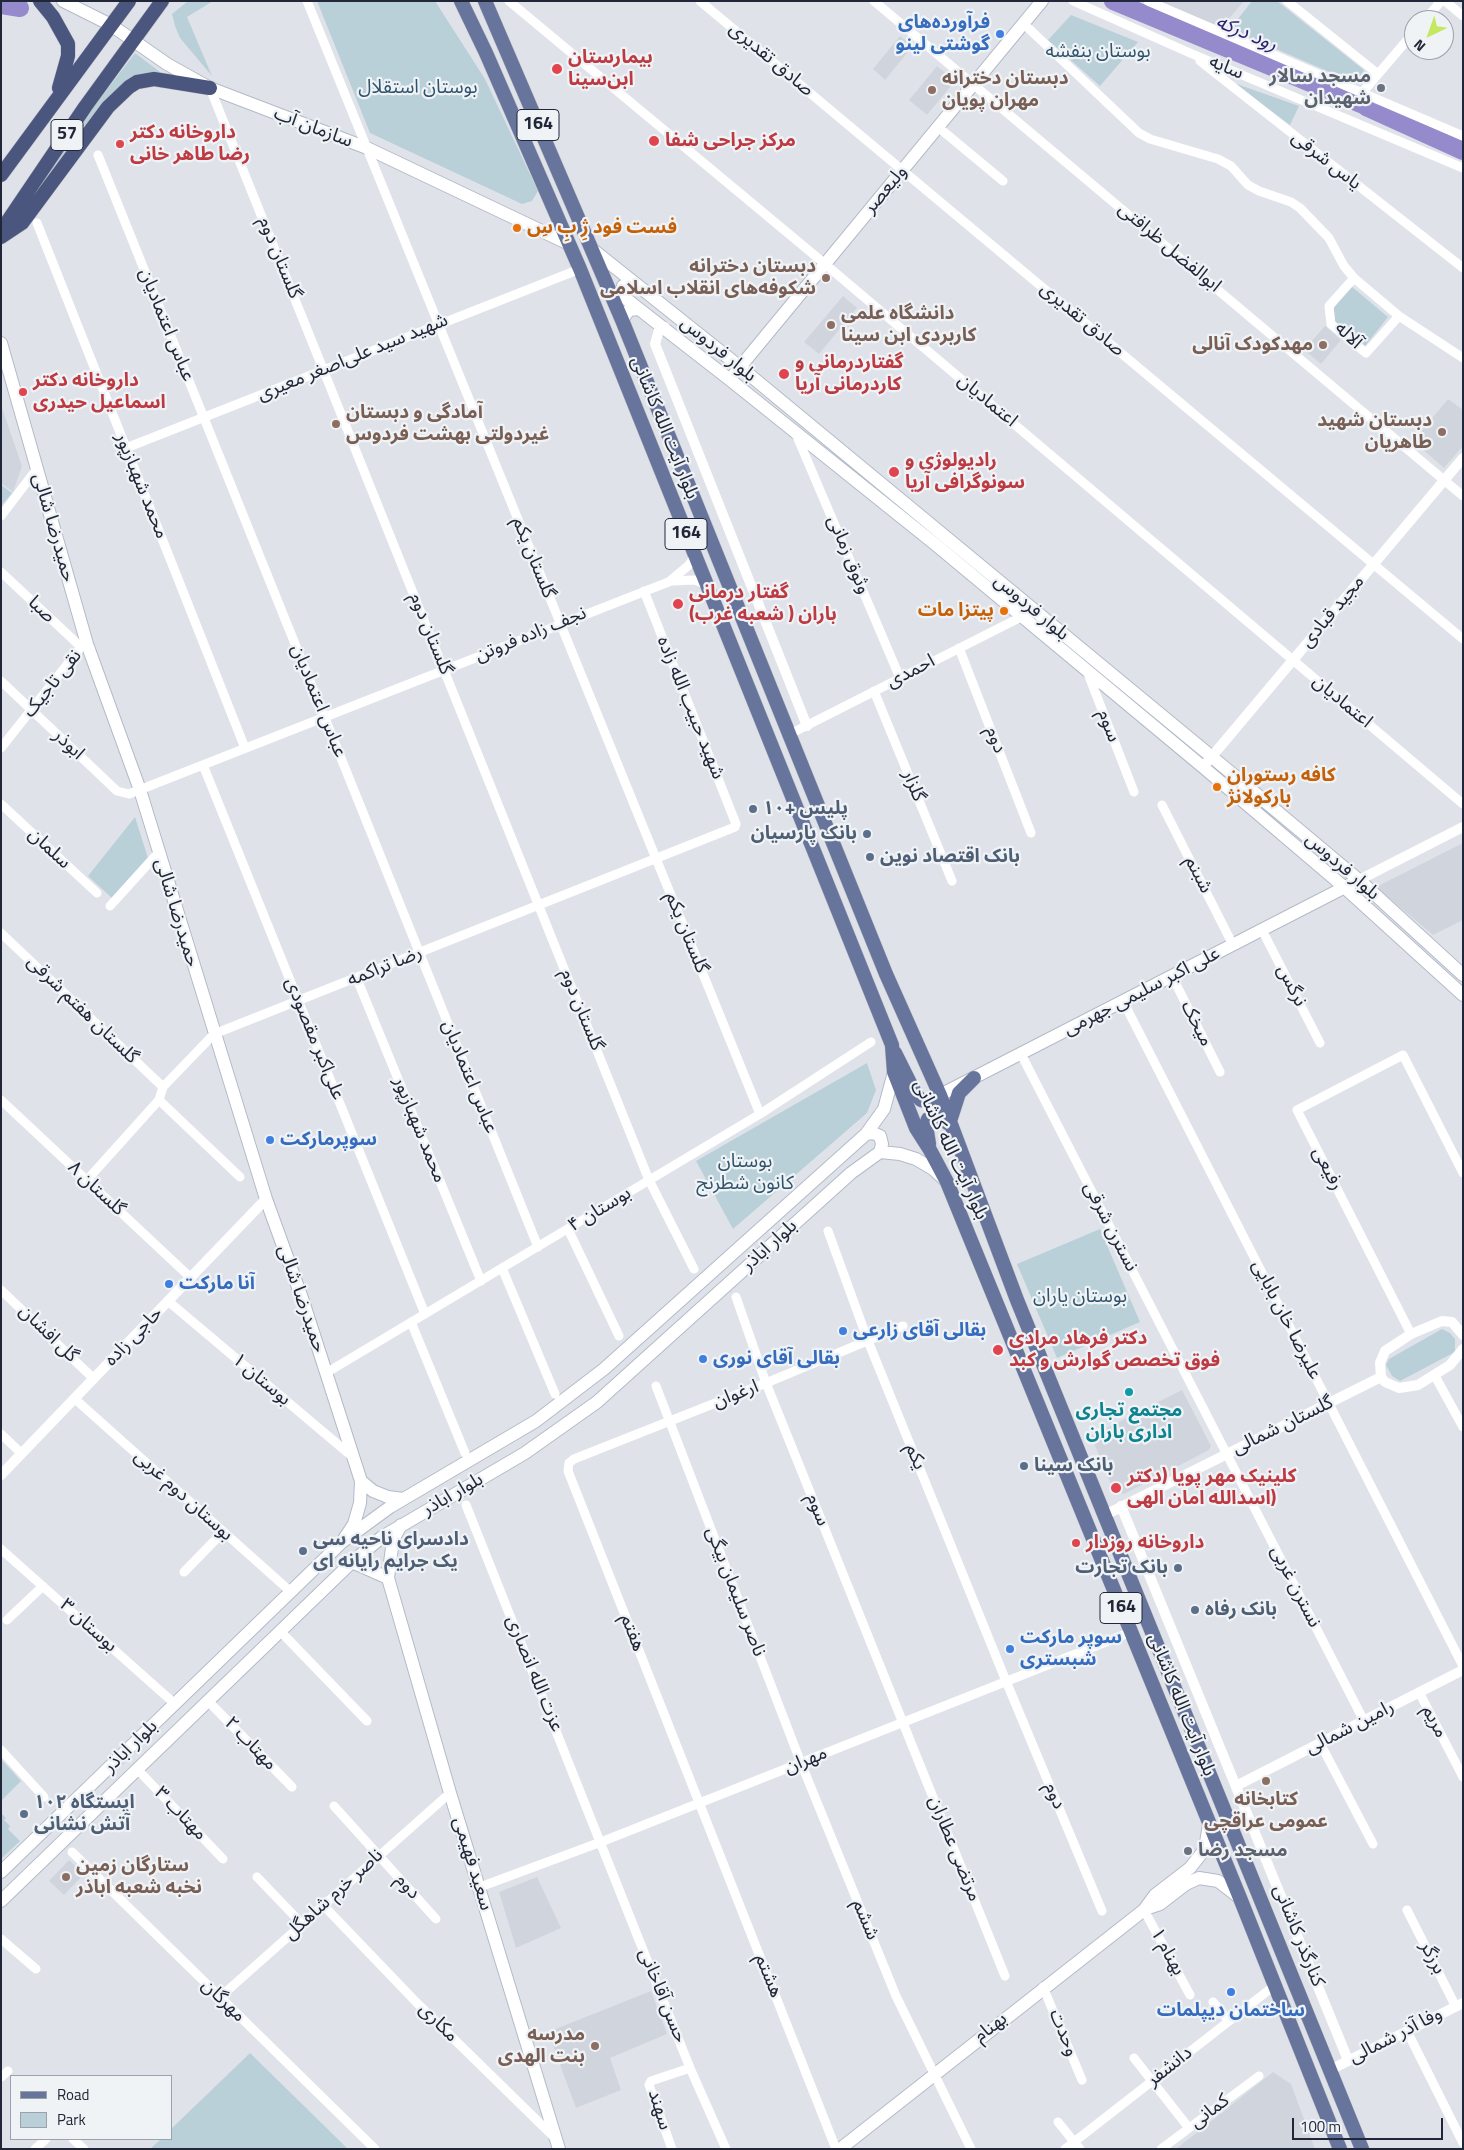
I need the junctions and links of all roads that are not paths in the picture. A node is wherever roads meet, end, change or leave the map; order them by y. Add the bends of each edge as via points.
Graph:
1 (40, 1) edge
2 (63, 1) edge
3 (129, 1) edge
4 (162, 1) edge
5 (307, 1) edge
6 (461, 1) edge
7 (485, 1) edge
8 (509, 1) edge
9 (700, 1) edge
10 (874, 1) edge
11 (1042, 1) edge
12 (1073, 1) edge
13 (1148, 1) edge
14 (1287, 1) edge
15 (1443, 1) edge
16 (1463, 16) edge
17 (1024, 24) junction
18 (111, 26) junction
19 (134, 40) junction
20 (1404, 44) edge
21 (1190, 53) junction
22 (1378, 74) junction
23 (974, 84) junction
24 (210, 88) junction
25 (1362, 93) junction
26 (52, 105) junction
27 (938, 127) junction
28 (1463, 136) edge
29 (367, 148) junction
30 (98, 155) dead end
31 (1463, 168) edge
32 (903, 170) junction
33 (1, 175) edge
34 (1003, 181) dead end
35 (37, 223) dead end
36 (1, 230) edge
37 (1, 237) edge
38 (569, 244) junction
39 (592, 250) junction
40 (825, 264) junction
41 (1463, 268) edge
42 (580, 269) junction
43 (1354, 278) junction
44 (634, 283) junction
45 (639, 309) junction
46 (1399, 316) junction
47 (622, 320) junction
48 (438, 325) junction
49 (665, 327) junction
50 (1, 343) edge
51 (1463, 358) edge
52 (740, 367) junction
53 (324, 370) junction
54 (729, 378) junction
55 (203, 418) junction
56 (805, 421) junction
57 (796, 433) junction
58 (126, 448) junction
59 (1463, 458) edge
60 (36, 470) junction
61 (1444, 480) junction
62 (1463, 496) edge
63 (1, 516) edge
64 (939, 540) junction
65 (695, 555) junction
66 (1374, 564) junction
67 (1, 572) edge
68 (671, 580) junction
69 (707, 585) junction
70 (644, 591) junction
71 (1025, 612) junction
72 (560, 624) junction
73 (1463, 638) edge
74 (84, 646) junction
75 (959, 648) junction
76 (1293, 660) junction
77 (1095, 661) junction
78 (444, 670) junction
79 (1087, 672) junction
80 (900, 678) junction
81 (1, 681) edge
82 (874, 691) junction
83 (32, 711) junction
84 (324, 717) junction
85 (807, 726) junction
86 (790, 734) junction
87 (1, 748) edge
88 (245, 748) junction
89 (1212, 757) junction
90 (204, 765) junction
91 (1203, 767) junction
92 (140, 790) junction
93 (1134, 792) dead end
94 (1, 804) edge
95 (1463, 804) edge
96 (1162, 805) dead end
97 (736, 826) joint
98 (1463, 827) edge
99 (1031, 833) dead end
100 (158, 853) junction
101 (656, 858) junction
102 (1359, 880) junction
103 (952, 881) dead end
104 (1344, 888) junction
105 (97, 893) dead end
106 (110, 906) dead end
107 (539, 906) junction
108 (1262, 930) junction
109 (1, 933) edge
110 (1233, 945) junction
111 (420, 954) junction
112 (1463, 975) edge
113 (1172, 976) junction
114 (357, 978) junction
115 (1463, 995) edge
116 (299, 1001) junction
117 (1123, 1001) junction
118 (214, 1034) junction
119 (871, 1042) dead end
120 (1320, 1043) dead end
121 (892, 1046) junction
122 (1021, 1054) junction
123 (894, 1072) junction
124 (1220, 1072) dead end
125 (974, 1078) junction
126 (163, 1087) junction
127 (940, 1096) junction
128 (1, 1100) edge
129 (159, 1100) junction
130 (760, 1114) junction
131 (949, 1124) junction
132 (866, 1134) junction
133 (930, 1150) junction
134 (880, 1152) junction
135 (1463, 1173) edge
136 (240, 1177) dead end
137 (86, 1180) junction
138 (649, 1180) junction
139 (947, 1182) junction
140 (266, 1199) junction
141 (568, 1229) junction
142 (828, 1231) dead end
143 (538, 1247) junction
144 (502, 1268) junction
145 (694, 1269) dead end
146 (191, 1278) junction
147 (481, 1281) junction
148 (1, 1290) edge
149 (736, 1297) dead end
150 (168, 1301) junction
151 (425, 1314) junction
152 (411, 1322) junction
153 (902, 1326) dead end
154 (1411, 1334) junction
155 (1463, 1334) edge
156 (619, 1336) dead end
157 (868, 1341) junction
158 (1463, 1349) edge
159 (326, 1373) junction
160 (1435, 1376) junction
161 (1381, 1377) junction
162 (94, 1379) junction
163 (766, 1383) junction
164 (656, 1386) dead end
165 (555, 1394) dead end
166 (75, 1399) junction
167 (1329, 1403) junction
168 (668, 1421) junction
169 (1463, 1427) edge
170 (1, 1434) edge
171 (22, 1454) junction
172 (464, 1454) dead end
173 (1226, 1454) junction
174 (354, 1458) junction
175 (569, 1463) joint
176 (1, 1476) edge
177 (361, 1481) junction
178 (404, 1499) junction
179 (466, 1505) dead end
180 (1122, 1506) junction
181 (1105, 1515) junction
182 (401, 1525) junction
183 (223, 1532) junction
184 (342, 1542) junction
185 (1, 1548) edge
186 (352, 1562) junction
187 (184, 1572) dead end
188 (388, 1578) junction
189 (43, 1586) junction
190 (291, 1592) junction
191 (7, 1620) dead end
192 (280, 1631) junction
193 (1131, 1632) junction
194 (1463, 1666) edge
195 (1463, 1670) edge
196 (1006, 1681) junction
197 (1420, 1692) junction
198 (208, 1701) junction
199 (175, 1704) junction
200 (367, 1721) dead end
201 (1364, 1721) junction
202 (902, 1722) junction
203 (1320, 1743) junction
204 (1, 1750) edge
205 (801, 1763) junction
206 (137, 1769) junction
207 (1463, 1778) edge
208 (1236, 1786) junction
209 (292, 1787) dead end
210 (450, 1793) junction
211 (44, 1797) dead end
212 (699, 1804) junction
213 (334, 1806) dead end
214 (1209, 1824) junction
215 (601, 1842) junction
216 (1373, 1844) dead end
217 (72, 1852) dead end
218 (379, 1856) junction
219 (223, 1859) dead end
220 (1190, 1868) junction
221 (1, 1872) edge
222 (256, 1877) dead end
223 (1199, 1878) junction
224 (480, 1887) junction
225 (1240, 1898) junction
226 (1, 1901) edge
227 (323, 1905) junction
228 (1144, 1910) junction
229 (1408, 1910) dead end
230 (1102, 1911) dead end
231 (436, 1919) dead end
232 (302, 1924) junction
233 (1, 1939) edge
234 (36, 1969) dead end
235 (1005, 1976) dead end
236 (1274, 1986) junction
237 (1043, 1987) junction
238 (1190, 1995) dead end
239 (219, 1998) junction
240 (1213, 2002) dead end
241 (1459, 2005) edge
242 (1229, 2021) junction
243 (1408, 2031) junction
244 (1134, 2058) dead end
245 (1348, 2060) junction
246 (690, 2068) junction
247 (1330, 2070) junction
248 (934, 2073) junction
249 (1259, 2076) dead end
250 (1082, 2080) dead end
251 (1152, 2081) junction
252 (1058, 2122) dead end
253 (1188, 2128) junction
254 (45, 2140) edge
255 (74, 2140) edge
256 (1463, 2143) edge
257 (557, 2144) edge
258 (1077, 2145) edge
259 (35, 2149) edge
260 (84, 2149) edge
261 (375, 2149) edge
262 (672, 2149) edge
263 (726, 2149) edge
264 (838, 2149) edge
265 (971, 2149) edge
266 (1065, 2149) edge
267 (1161, 2149) edge
268 (1340, 2149) edge
269 (1362, 2149) edge

1 - 26 highway via 68,44 66,70
2 - 18 main road, سازمان آب
3 - 18 highway, 57
4 - 19 highway, 57
5 - 29 street, گلستان یکم
6 - 38 main road, بلوار آیت الله کاشانی / 164
7 - 39 main road, بلوار آیت الله کاشانی / 164
8 - 40 street, اعتمادیان
9 - 32 street, صادق تقدیری
10 - 23 street, ابوالفضل ظرافتی
11 - 17 main road, ولیعصر
12 - 21 street, سایه
13 - 25 street
14 - 22 street
15 - 16 street
17 - 23 main road, ولیعصر
17 - 43 street via 1140,133 1150,139 1218,159 1231,166 1248,185 1300,208 1328,238
18 - 19 main road, سازمان آب
18 - 26 highway, 57
19 - 24 main road, سازمان آب via 167,64
19 - 36 highway, 57
20 - 22 street
21 - 31 street, سایه
21 - 41 street, یاس شرقی
22 - 25 street
23 - 27 main road, ولیعصر
23 - 61 street, ابوالفضل ظرافتی
24 - 29 main road, سازمان آب
24 - 37 highway via 154,79 129,87 115,99 22,223
24 - 53 street, گلستان دوم
25 - 28 street
26 - 33 highway, 57
27 - 32 main road, ولیعصر
27 - 34 street
29 - 38 main road, سازمان آب
29 - 48 street, گلستان یکم
30 - 55 street, عباس اعتمادیان
32 - 40 main road, ولیعصر
32 - 66 street, صادق تقدیری
35 - 58 street, محمد شهبازپور
38 - 42 main road, بلوار آیت الله کاشانی / 164
39 - 44 main road, بلوار فردوس
39 - 47 main road, بلوار آیت الله کاشانی / 164
40 - 52 main road, ولیعصر
40 - 76 street, اعتمادیان
42 - 48 street, شهید سید علی‌اصغر معیری
42 - 65 main road, بلوار آیت الله کاشانی / 164
43 - 46 street
43 - 46 street, آلاله via 1329,306 1331,324 1366,353
44 - 45 main road, بلوار فردوس via 623,286 622,292
44 - 52 main road, بلوار فردوس
45 - 47 main road via 630,310
45 - 49 main road, بلوار فردوس
46 - 51 street
47 - 86 main road, بلوار آیت الله کاشانی / 164
48 - 53 street, شهید سید علی‌اصغر معیری
48 - 72 street, گلستان یکم
49 - 54 main road, بلوار فردوس
49 - 85 street via 659,330 655,344
50 - 60 main road, حمیدرضا شالی
52 - 54 main road, ولیعصر
52 - 56 main road, بلوار فردوس
53 - 55 street, شهید سید علی‌اصغر معیری
53 - 78 street, گلستان دوم
54 - 57 main road, بلوار فردوس
55 - 58 street, شهید سید علی‌اصغر معیری
55 - 84 street, عباس اعتمادیان
56 - 57 main road
56 - 64 main road, بلوار فردوس
57 - 64 main road, بلوار فردوس
57 - 80 street, وثوق زمانی
58 - 88 street, محمد شهبازپور
59 - 61 street, مجید قبادی
60 - 63 street
60 - 74 main road, حمیدرضا شالی
61 - 62 street, ابوالفضل ظرافتی
61 - 66 street, مجید قبادی
64 - 71 main road, بلوار فردوس
65 - 68 street, نجف زاده فروتن via 689,565
65 - 69 main road, بلوار آیت الله کاشانی / 164
66 - 73 street, صادق تقدیری
66 - 76 street, مجید قبادی
67 - 74 street, صبا
68 - 69 street, نجف زاده فروتن via 695,580
68 - 70 street, نجف زاده فروتن
69 - 121 main road, بلوار آیت الله کاشانی / 164
70 - 72 street, نجف زاده فروتن
70 - 97 street, شهید حبیب الله زاده
71 - 75 street, احمدی
71 - 77 main road, بلوار فردوس
71 - 79 main road, بلوار فردوس
72 - 78 street, نجف زاده فروتن
72 - 101 street, گلستان یکم
74 - 83 street, نقی تاجیک
74 - 92 main road, حمیدرضا شالی
75 - 80 street, احمدی
75 - 99 street, دوم
76 - 89 street, مجید قبادی
76 - 95 street, اعتمادیان
77 - 79 street
77 - 89 main road, بلوار فردوس
78 - 84 street, نجف زاده فروتن
78 - 107 street, گلستان دوم
79 - 91 main road, بلوار فردوس
79 - 93 street, سوم
80 - 82 street, احمدی
81 - 83 street, ابوذر
82 - 85 street, احمدی
82 - 103 street, گلزار
83 - 87 street, نقی تاجیک
83 - 92 street, ابوذر via 117,791 129,794
84 - 88 street, نجف زاده فروتن
84 - 111 street, عباس اعتمادیان
85 - 86 street, احمدی
86 - 127 main road, بلوار آیت الله کاشانی / 164 via 886,974
88 - 90 street, نجف زاده فروتن
89 - 91 street, مجید قبادی
89 - 102 main road, بلوار فردوس
90 - 92 street, نجف زاده فروتن
90 - 116 street, علی‌اکبر مقصودی
91 - 104 main road, بلوار فردوس
92 - 100 main road, حمیدرضا شالی
94 - 105 street, سلمان
96 - 110 street, شبنم
97 - 101 street, رضا تراکمه
98 - 102 street
100 - 106 street
100 - 118 main road, حمیدرضا شالی
101 - 107 street, رضا تراکمه
101 - 130 street, گلستان یکم
102 - 104 main road, علی اکبر سلیمی جهرمی
102 - 112 main road, بلوار فردوس
104 - 108 main road, علی اکبر سلیمی جهرمی
104 - 115 main road, بلوار فردوس
107 - 111 street, رضا تراکمه
107 - 138 street, گلستان دوم
108 - 110 main road, علی اکبر سلیمی جهرمی
108 - 120 street, نرگس
109 - 126 street, گلستان هفتم شرقی
110 - 113 main road, علی اکبر سلیمی جهرمی
111 - 114 street, رضا تراکمه
111 - 143 street, عباس اعتمادیان
113 - 117 main road, علی اکبر سلیمی جهرمی
113 - 124 street, میخک
114 - 116 street, رضا تراکمه
114 - 147 street, محمد شهبازپور
116 - 118 street, رضا تراکمه
116 - 151 street, علی‌اکبر مقصودی
117 - 122 main road, علی اکبر سلیمی جهرمی
117 - 167 street, علیرضا خان بابایی
118 - 126 street, رضا تراکمه
118 - 140 main road, حمیدرضا شالی
119 - 130 street, بوستان ۴
121 - 123 main road, بلوار آیت الله کاشانی / 164
121 - 127 main road via 916,1096 927,1101
122 - 125 main road, علی اکبر سلیمی جهرمی
122 - 173 street, نسترن شرقی
123 - 132 main road, بلوار اباذر via 884,1109
123 - 133 main road, بلوار آیت الله کاشانی / 164 via 916,1128
125 - 127 main road, علی اکبر سلیمی جهرمی
125 - 131 main road via 959,1093
126 - 129 street, رضا تراکمه
127 - 131 main road, بلوار آیت الله کاشانی / 164
128 - 137 street, گلستان ٨
129 - 136 street
129 - 137 street, رضا تراکمه
130 - 138 street, بوستان ۴
131 - 133 main road via 937,1116 928,1118
131 - 181 main road, بلوار آیت الله کاشانی / 164
132 - 134 main road via 880,1136
132 - 178 main road, بلوار اباذر via 604,1369 565,1400 536,1421
133 - 139 main road, بلوار آیت الله کاشانی / 164
134 - 139 main road via 916,1159
134 - 182 main road, بلوار اباذر via 851,1173 597,1402 525,1453
135 - 154 street, رفیعی via 1402,1055 1297,1110
137 - 146 street, گلستان ٨
138 - 141 street, بوستان ۴
138 - 145 street, گلستان دوم
139 - 193 main road, بلوار آیت الله کاشانی / 164
140 - 146 street, حاجی زاده
140 - 159 main road, حمیدرضا شالی
141 - 143 street, بوستان ۴
141 - 156 street
142 - 157 street, یکم
143 - 144 street, بوستان ۴
144 - 147 street, بوستان ۴
144 - 165 street
146 - 150 street, حاجی زاده
147 - 151 street, بوستان ۴
148 - 162 street, گل افشان
149 - 163 street, سوم
150 - 162 street, حاجی زاده
150 - 174 street, بوستان ۱
151 - 152 street, بوستان ۴
152 - 159 street, بوستان ۴
152 - 172 street
153 - 157 street, ارغوان
154 - 155 street via 1442,1321 1452,1322
154 - 161 street via 1386,1351 1380,1363
157 - 163 street, ارغوان
157 - 196 street, یکم
158 - 160 street
159 - 174 main road, حمیدرضا شالی
160 - 161 street via 1418,1385 1399,1388
160 - 169 street
161 - 167 street, گلستان شمالی
162 - 166 street, حاجی زاده
163 - 168 street, ارغوان
163 - 202 street, سوم
164 - 168 street, ناصر سلیمان بیگی
166 - 171 street, حاجی زاده
166 - 183 street, بوستان دوم غربی
167 - 173 street, گلستان شمالی
167 - 194 street, علیرضا خان بابایی
168 - 175 street, ارغوان
168 - 205 street, ناصر سلیمان بیگی
170 - 171 street
171 - 176 street, حاجی زاده
173 - 180 street, گلستان شمالی
173 - 201 street, نسترن غربی
174 - 177 main road, حمیدرضا شالی
175 - 212 street, هفتم via 568,1471
177 - 178 main road via 380,1494
177 - 184 main road via 360,1503 354,1524
178 - 184 main road, بلوار اباذر
179 - 215 street, عزت الله انصاری
180 - 181 street, گلستان شمالی
180 - 208 street, کنارگذر کاشانی
181 - 247 main road, بلوار آیت الله کاشانی / 164
182 - 186 main road, بلوار اباذر
182 - 188 main road via 393,1540
183 - 187 street
183 - 190 street, بوستان دوم غربی
184 - 190 main road, بلوار اباذر
185 - 189 street, بوستان ۳
186 - 188 main road
186 - 192 main road, بلوار اباذر
188 - 210 main road, سعید فهیمی
189 - 191 street
189 - 199 street, بوستان ۳
190 - 199 main road, بلوار اباذر
192 - 198 main road, بلوار اباذر
192 - 200 street
193 - 196 street, مهران
193 - 214 main road, بلوار آیت الله کاشانی / 164
195 - 197 street, رامین شمالی
196 - 202 street, مهران
196 - 230 street, دوم
197 - 201 street, رامین شمالی
197 - 207 street, مریم
198 - 206 main road, بلوار اباذر
198 - 209 street, مهتاب ۲
199 - 221 main road, بلوار اباذر
201 - 203 street, رامین شمالی
202 - 205 street, مهران
202 - 235 street, مرتضی عطاران
203 - 208 street, رامین شمالی
203 - 216 street
204 - 211 street
205 - 212 street, مهران
205 - 248 street, ششم via 896,1996
206 - 219 street, مهتاب ۳
206 - 226 main road, بلوار اباذر
208 - 245 street, کنارگذر کاشانی
210 - 218 street, ناصر خرم شاهگل
210 - 224 main road, سعید فهیمی
212 - 215 street, مهران
212 - 264 street, هشتم
213 - 218 street, دوم
214 - 220 main road, بهنام via 1205,1849
214 - 225 main road, بلوار آیت الله کاشانی / 164
215 - 224 street, مهران
215 - 246 street, حسن آقاخانی
217 - 239 street, مهرگان
218 - 227 street, ناصر خرم شاهگل
218 - 231 street, دوم
220 - 223 main road via 1197,1866 1201,1869
220 - 228 main road, بهنام via 1154,1895
222 - 232 street
223 - 225 main road via 1218,1881
223 - 228 main road, بهنام via 1160,1904
224 - 257 main road, سعید فهیمی
225 - 236 main road, بلوار آیت الله کاشانی / 164
227 - 232 street, ناصر خرم شاهگل
227 - 257 street, مکاری
228 - 237 main road, بهنام
228 - 238 street, بهنام ۱
229 - 241 street, برزگر
232 - 239 street, ناصر خرم شاهگل
233 - 234 street
236 - 242 street, دانشفر
236 - 268 main road, بلوار آیت الله کاشانی / 164
237 - 248 main road, بهنام
237 - 250 street, وحدت
239 - 261 street, مهرگان
240 - 242 street
241 - 243 street, وفا آذر شمالی
242 - 251 street, دانشفر
243 - 245 street, وفا آذر شمالی
243 - 256 street
244 - 251 street
245 - 247 street, وفا آذر شمالی
246 - 262 street, سهند via 651,2081 649,2085
246 - 263 street, حسن آقاخانی
247 - 269 main road, بلوار آیت الله کاشانی / 164
248 - 264 main road, بهنام
248 - 265 street, ششم
249 - 253 street, کمانی
251 - 253 street
251 - 258 street, دانشفر
252 - 258 street
253 - 267 street, کمانی
254 - 259 street
255 - 260 street
258 - 266 street, دانشفر

